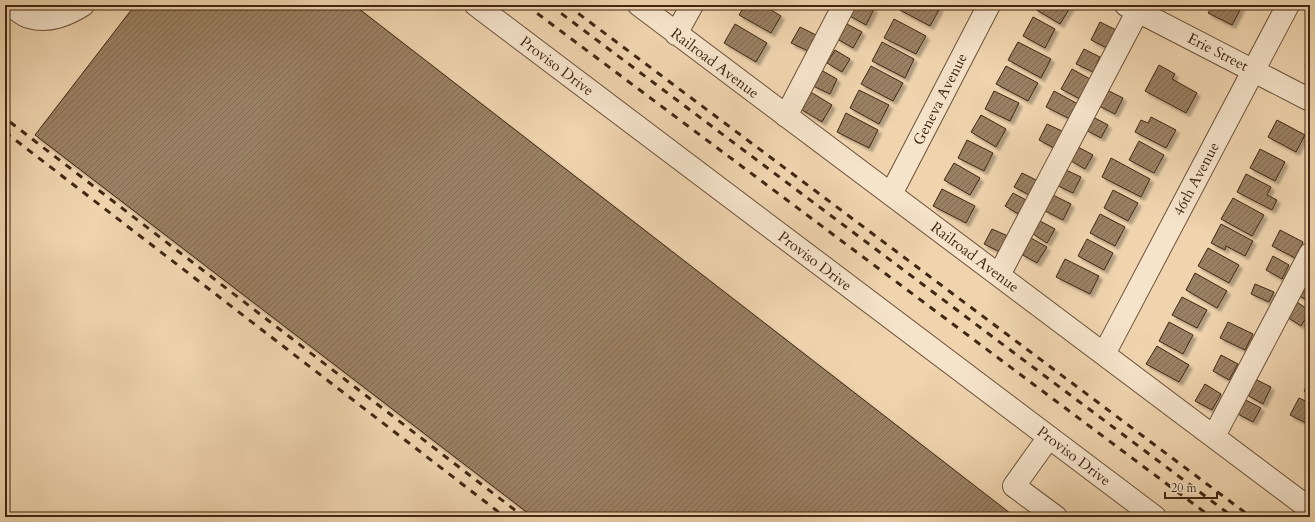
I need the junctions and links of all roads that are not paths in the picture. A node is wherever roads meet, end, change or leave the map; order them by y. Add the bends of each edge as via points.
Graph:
1 (10, 5) edge
2 (83, 5) edge
3 (476, 5) edge
4 (639, 5) edge
5 (692, 5) edge
6 (844, 5) edge
7 (989, 5) edge
8 (1288, 5) edge
9 (1135, 7) edge
10 (676, 34) junction
11 (1254, 70) junction
12 (1310, 100) edge
13 (786, 116) junction
14 (891, 194) junction
15 (1310, 254) edge
16 (999, 275) junction
17 (1104, 354) junction
18 (1214, 436) junction
19 (1049, 437) junction
20 (1310, 509) edge
21 (1056, 517) edge
22 (1155, 517) edge

1 - 2 street via 28,17 47,19 68,15
3 - 19 street, Proviso Drive
4 - 10 street, Railroad Avenue
5 - 10 street
6 - 13 street
7 - 14 street, Geneva Avenue
8 - 11 street, 46th Avenue
9 - 11 street, Erie Street
9 - 16 street
10 - 13 street, Railroad Avenue
11 - 12 street, Erie Street
11 - 17 street, 46th Avenue
13 - 14 street, Railroad Avenue
14 - 16 street, Railroad Avenue
15 - 18 street
16 - 17 street, Railroad Avenue
17 - 18 street, Railroad Avenue
18 - 20 street, Railroad Avenue
19 - 21 street via 1014,486
19 - 22 street, Proviso Drive

